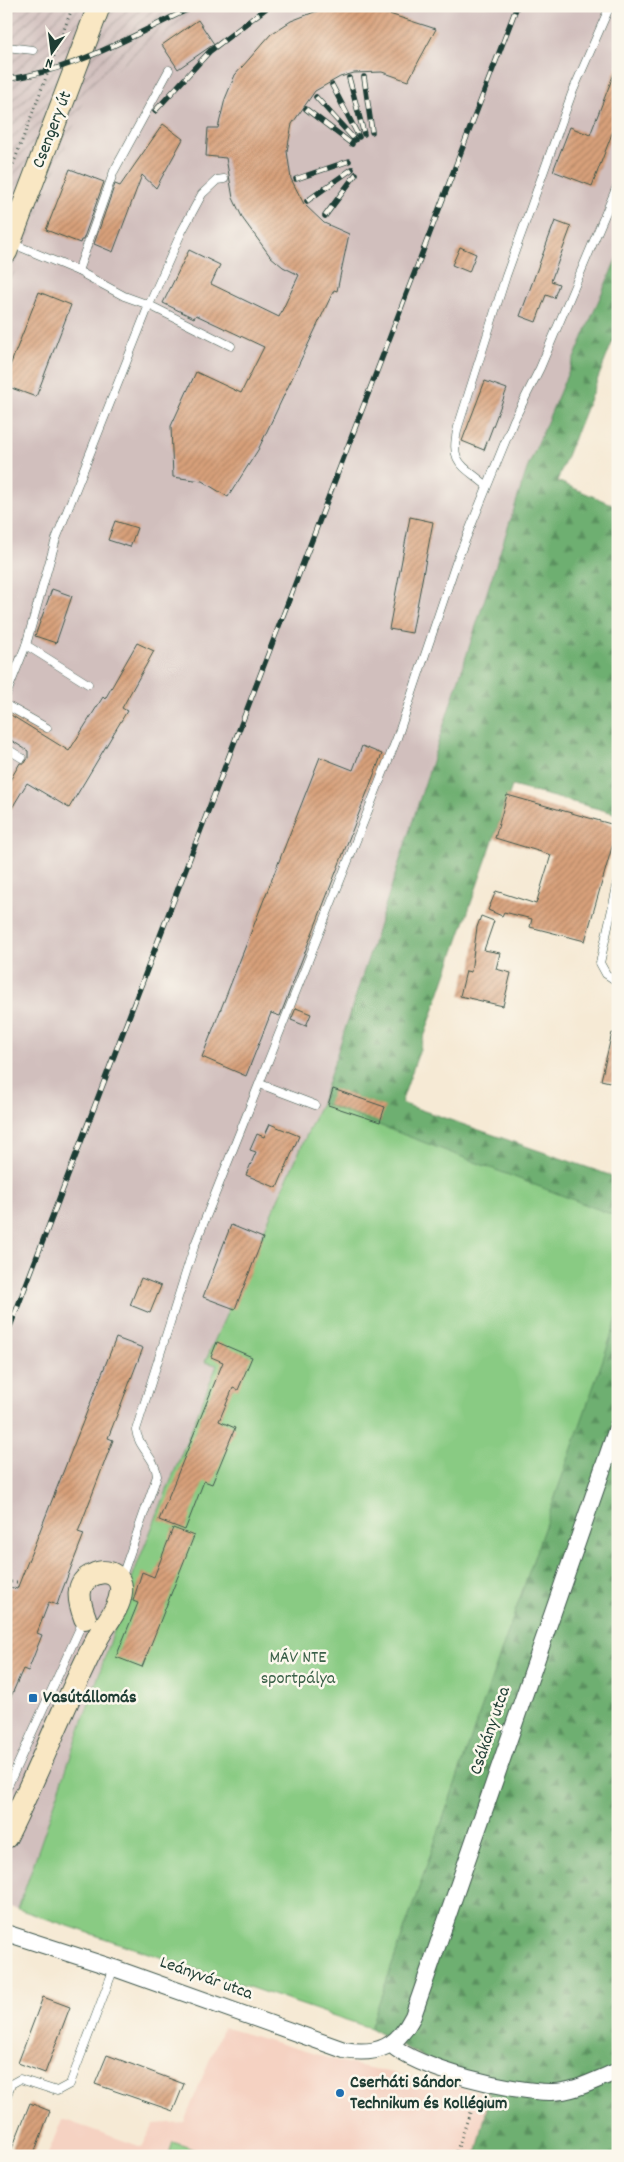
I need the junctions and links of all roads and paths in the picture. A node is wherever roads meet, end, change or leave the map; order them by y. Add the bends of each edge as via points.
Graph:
1 (73, 6) edge
2 (100, 6) edge
3 (610, 6) edge
4 (6, 47) edge
5 (33, 50) dead end
6 (169, 70) dead end
7 (224, 178) dead end
8 (6, 183) edge
9 (618, 184) edge
10 (8, 248) edge
11 (78, 271) junction
12 (149, 306) junction
13 (232, 346) dead end
14 (486, 485) junction
15 (26, 645) junction
16 (88, 684) dead end
17 (6, 695) edge
18 (6, 705) edge
19 (47, 728) dead end
20 (6, 748) edge
21 (22, 758) dead end
22 (618, 882) edge
23 (618, 982) edge
24 (260, 1084) junction
25 (316, 1105) dead end
26 (618, 1425) edge
27 (120, 1580) junction
28 (6, 1582) edge
29 (20, 1582) dead end
30 (85, 1618) junction
31 (97, 1637) junction
32 (6, 1790) edge
33 (6, 1837) edge
34 (6, 1933) edge
35 (114, 1968) junction
36 (392, 2045) junction
37 (618, 2070) edge
38 (482, 2083) junction
39 (6, 2098) edge
40 (455, 2156) edge

1 - 8 path
2 - 10 street, Csengery út
3 - 14 lane via 572,92 506,276 458,427 454,444 457,461
4 - 5 lane
6 - 11 lane via 114,171
7 - 12 lane via 209,186 198,201
9 - 14 lane
10 - 11 lane
11 - 12 lane
12 - 13 lane
12 - 15 lane via 56,539
14 - 24 lane via 397,738
15 - 16 lane
15 - 17 lane
18 - 19 lane
20 - 21 lane
22 - 23 lane via 600,962 606,974
24 - 25 lane
24 - 27 lane via 194,1247 136,1430 139,1443 157,1476
26 - 36 street, Csákány utca via 413,2016
27 - 30 street via 106,1572 87,1578 79,1596
27 - 31 street via 119,1603
28 - 29 path
30 - 31 street
30 - 32 lane
31 - 33 street
34 - 35 street, Leányvár utca
35 - 36 street, Leányvár utca via 344,2050 366,2052
35 - 39 lane via 70,2084 62,2090 52,2090 20,2079 11,2084
36 - 38 street via 410,2056
37 - 38 street via 583,2085 553,2092
38 - 40 path

